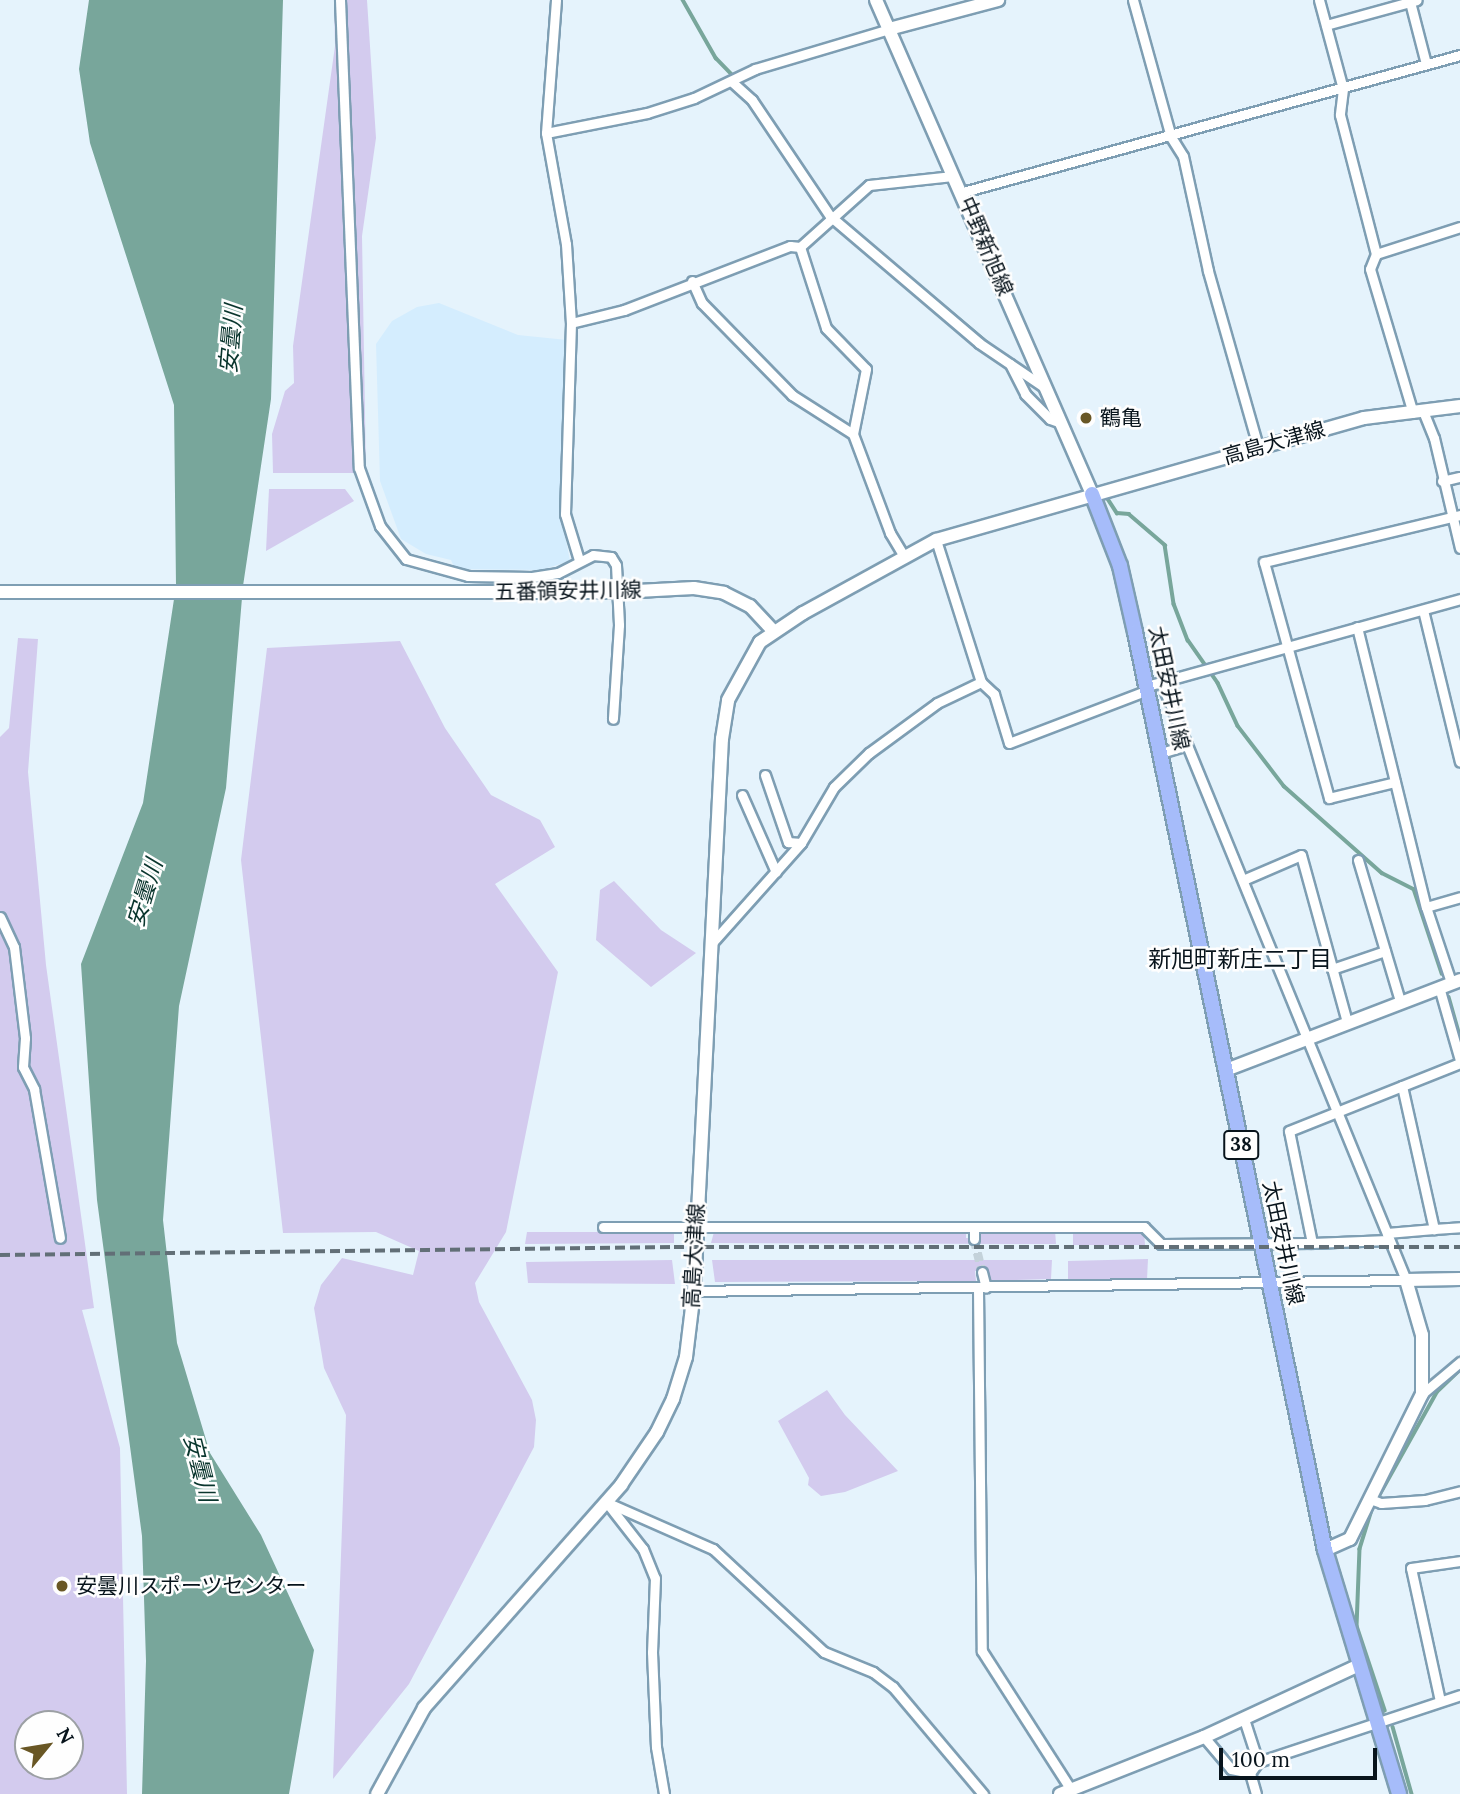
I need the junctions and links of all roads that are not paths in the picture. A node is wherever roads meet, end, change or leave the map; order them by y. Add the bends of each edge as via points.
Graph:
1 (340, 0) edge
2 (556, 0) edge
3 (876, 0) edge
4 (998, 0) edge
5 (1133, 0) edge
6 (1319, 0) edge
7 (1414, 1) edge
8 (1326, 24) junction
9 (889, 29) junction
10 (1460, 55) edge
11 (1426, 64) junction
12 (731, 81) junction
13 (1342, 89) junction
14 (546, 133) junction
15 (1171, 137) junction
16 (953, 176) junction
17 (963, 192) junction
18 (830, 216) junction
19 (1460, 227) edge
20 (800, 247) junction
21 (1376, 254) junction
22 (692, 281) junction
23 (571, 323) junction
24 (1010, 364) junction
25 (1047, 388) junction
26 (1460, 406) edge
27 (1418, 412) junction
28 (1061, 423) junction
29 (853, 434) junction
30 (1258, 447) junction
31 (1460, 477) edge
32 (1442, 481) junction
33 (1091, 494) junction
34 (1456, 516) edge
35 (936, 540) junction
36 (1460, 548) edge
37 (904, 556) junction
38 (579, 561) junction
39 (3, 592) edge
40 (618, 592) junction
41 (1460, 600) edge
42 (1423, 610) junction
43 (1357, 627) junction
44 (773, 631) junction
45 (1287, 646) junction
46 (981, 682) junction
47 (1152, 686) junction
48 (612, 719) dead end
49 (1187, 745) junction
50 (1161, 753) junction
51 (1460, 762) edge
52 (765, 775) dead end
53 (1395, 782) junction
54 (742, 795) dead end
55 (801, 843) junction
56 (1358, 860) dead end
57 (776, 872) junction
58 (1243, 880) junction
59 (1460, 897) edge
60 (1426, 907) junction
61 (0, 917) edge
62 (711, 944) junction
63 (1385, 951) junction
64 (1332, 969) junction
65 (1450, 983) edge
66 (1400, 1001) junction
67 (1347, 1022) junction
68 (1308, 1037) junction
69 (1460, 1061) edge
70 (1226, 1070) junction
71 (1402, 1086) junction
72 (1337, 1111) junction
73 (603, 1227) dead end
74 (1460, 1227) edge
75 (974, 1228) junction
76 (695, 1229) junction
77 (1434, 1229) junction
78 (1387, 1237) junction
79 (60, 1238) dead end
80 (974, 1239) tunnel mouth
81 (1312, 1243) junction
82 (1263, 1244) junction
83 (982, 1272) tunnel mouth
84 (1460, 1279) edge
85 (1406, 1280) junction
86 (1271, 1283) junction
87 (982, 1289) junction
88 (694, 1291) junction
89 (1460, 1362) edge
90 (1422, 1394) junction
91 (1460, 1491) edge
92 (1370, 1499) junction
93 (606, 1502) junction
94 (1325, 1550) junction
95 (1460, 1561) edge
96 (1357, 1666) junction
97 (1460, 1695) edge
98 (1440, 1701) junction
99 (1244, 1719) junction
100 (1374, 1721) junction
101 (1204, 1737) junction
102 (1258, 1762) junction
103 (1250, 1773) junction
104 (1065, 1791) edge
105 (377, 1794) edge
106 (664, 1794) edge
107 (983, 1794) edge
108 (1256, 1794) edge
109 (1399, 1794) edge

1 - 38 street via 359,468 380,526 406,559 468,576 532,578 558,573
2 - 14 street
3 - 9 main road, 中野新旭線
4 - 9 main road
5 - 15 street
6 - 8 street
7 - 8 street
7 - 11 street
8 - 13 street
9 - 12 street
9 - 16 main road, 中野新旭線
10 - 11 street
11 - 13 street
12 - 14 street via 647,113
12 - 18 street via 751,100
13 - 15 street
13 - 21 street via 1340,115
14 - 23 street via 566,244
15 - 17 street
15 - 30 street via 1183,156 1208,271
16 - 17 main road, 中野新旭線
16 - 18 street via 869,186
17 - 25 main road, 中野新旭線
18 - 20 street
18 - 24 street
19 - 21 street
20 - 22 street via 790,246
20 - 29 street via 826,328 866,369
21 - 27 street via 1370,269
22 - 23 street via 645,303
22 - 29 street via 702,303 792,395
23 - 38 street via 565,514
24 - 25 street
24 - 28 street via 1025,394 1050,419
25 - 28 main road, 中野新旭線
26 - 27 main road, 高島大津線
27 - 30 main road, 高島大津線 via 1364,418
27 - 32 street via 1434,438
28 - 33 main road, 中野新旭線
29 - 37 street via 890,533
30 - 33 main road, 高島大津線
31 - 32 street
32 - 34 street
33 - 35 main road
33 - 47 main road, 太田安井川線 / 38 via 1121,566
34 - 36 street
34 - 45 street via 1265,562
35 - 37 main road
35 - 46 street
37 - 44 main road
38 - 40 street via 603,554 611,558
39 - 40 main road, 五番領安井川線
40 - 44 main road, 五番領安井川線 via 694,588 724,593 750,606
40 - 48 street
41 - 42 street
42 - 43 street
42 - 51 street
43 - 45 street
43 - 53 street
44 - 62 main road, 高島大津線 via 747,661 728,701
45 - 47 street
45 - 53 street via 1329,798
46 - 47 street via 994,694 1009,743
46 - 55 street via 937,703 869,753 834,787
47 - 49 street
47 - 50 main road, 太田安井川線 / 38
49 - 50 street
49 - 58 street
50 - 70 main road, 太田安井川線 / 38
52 - 55 street via 788,842
53 - 60 street
54 - 57 street
55 - 57 street
56 - 63 street
57 - 62 street
58 - 64 street via 1301,855
58 - 68 street
59 - 60 street
60 - 65 street
61 - 79 street via 14,947 25,1038 23,1067 34,1089
62 - 76 main road, 高島大津線
63 - 64 street
63 - 66 street
64 - 67 street
65 - 66 main road
65 - 69 street
66 - 67 main road
67 - 68 main road
68 - 70 main road
68 - 72 street
69 - 71 street
70 - 82 main road, 太田安井川線 / 38
71 - 72 street
71 - 77 street
72 - 78 street
72 - 81 street via 1290,1131
73 - 76 street
74 - 77 street
75 - 76 street
75 - 80 street
75 - 82 street via 1144,1227 1161,1244
76 - 88 main road, 高島大津線
77 - 78 street
78 - 81 street
78 - 85 street
81 - 82 street
82 - 86 main road, 太田安井川線 / 38
83 - 87 street
84 - 85 main road
85 - 86 street
85 - 90 main road via 1422,1335
86 - 87 street
86 - 94 main road, 太田安井川線 / 38
87 - 88 street
87 - 104 street via 982,1651
88 - 93 main road, 高島大津線 via 686,1357 673,1399 646,1449
89 - 90 street
90 - 92 main road
91 - 92 street via 1425,1500 1381,1503
92 - 94 main road via 1350,1539
93 - 105 main road, 高島大津線 via 424,1708
93 - 106 street via 643,1549 655,1578 652,1652 656,1747
93 - 107 street via 713,1549 824,1652 873,1672 893,1687
94 - 96 main road, 太田安井川線 / 38
95 - 98 street via 1411,1568
96 - 99 main road
96 - 100 main road, 太田安井川線 / 38
97 - 98 street
98 - 100 street
99 - 101 main road
99 - 102 street
100 - 102 street
100 - 109 main road, 太田安井川線 / 38
101 - 103 street via 1231,1769
101 - 104 main road
102 - 103 street
103 - 108 street

